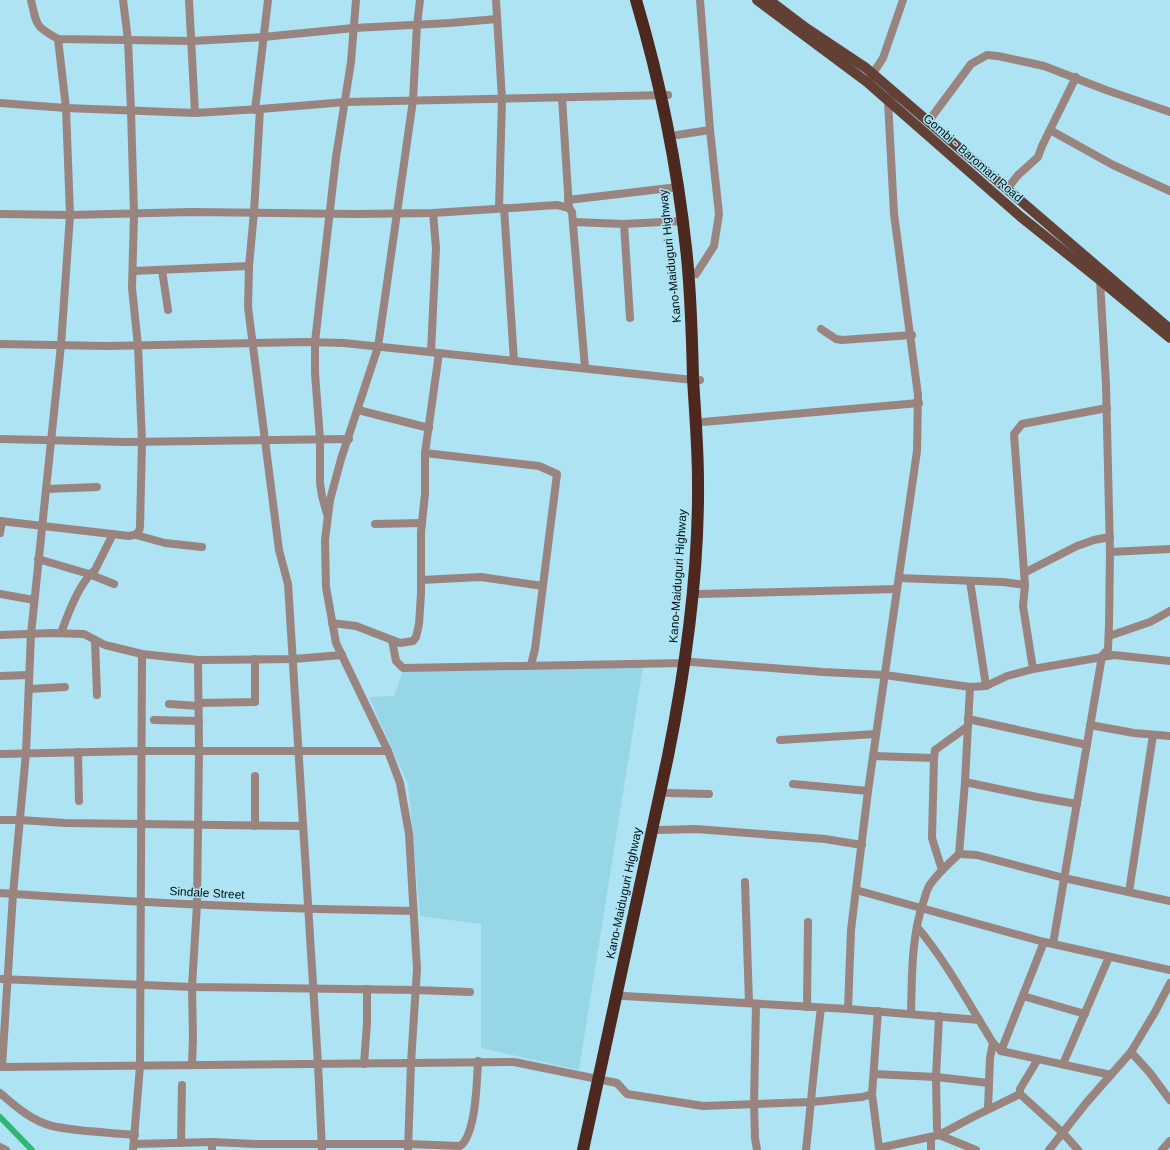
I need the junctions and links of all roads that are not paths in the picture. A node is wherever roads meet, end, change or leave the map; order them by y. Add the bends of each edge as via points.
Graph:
1 (31, 0) edge
2 (123, 0) edge
3 (189, 0) edge
4 (268, 0) edge
5 (356, 0) edge
6 (420, 0) edge
7 (496, 0) edge
8 (636, 0) edge
9 (644, 0) edge
10 (700, 0) edge
11 (757, 0) edge
12 (769, 0) edge
13 (904, 0) edge
14 (497, 19) junction
15 (417, 25) junction
16 (354, 28) junction
17 (263, 37) junction
18 (58, 39) junction
19 (128, 40) junction
20 (192, 41) junction
21 (1076, 77) junction
22 (870, 79) junction
23 (895, 93) junction
24 (664, 95) junction
25 (562, 98) junction
26 (502, 99) junction
27 (413, 100) junction
28 (888, 101) junction
29 (346, 102) junction
30 (0, 104) edge
31 (66, 108) junction
32 (257, 109) junction
33 (131, 111) junction
34 (1170, 112) edge
35 (195, 113) junction
36 (928, 122) junction
37 (710, 130) junction
38 (1050, 130) junction
39 (677, 135) junction
40 (678, 187) junction
41 (1007, 190) junction
42 (1170, 191) edge
43 (569, 204) junction
44 (502, 208) junction
45 (254, 212) junction
46 (329, 213) junction
47 (396, 213) junction
48 (433, 213) junction
49 (0, 214) edge
50 (134, 214) junction
51 (70, 215) junction
52 (682, 221) junction
53 (573, 222) junction
54 (624, 224) junction
55 (249, 266) junction
56 (162, 270) junction
57 (133, 271) junction
58 (696, 274) junction
59 (1100, 280) junction
60 (168, 310) dead end
61 (630, 318) dead end
62 (820, 329) dead end
63 (1170, 329) edge
64 (912, 335) junction
65 (1170, 338) edge
66 (315, 342) junction
67 (252, 343) junction
68 (0, 344) edge
69 (61, 346) junction
70 (138, 346) junction
71 (378, 347) junction
72 (435, 353) junction
73 (514, 361) junction
74 (585, 368) junction
75 (697, 380) junction
76 (919, 403) junction
77 (1107, 408) junction
78 (358, 410) junction
79 (703, 422) junction
80 (428, 428) junction
81 (0, 439) edge
82 (320, 439) junction
83 (349, 439) junction
84 (51, 440) junction
85 (265, 440) junction
86 (142, 442) junction
87 (425, 453) junction
88 (97, 487) dead end
89 (46, 489) junction
90 (328, 516) junction
91 (1, 521) edge
92 (422, 523) junction
93 (375, 524) dead end
94 (42, 526) junction
95 (0, 533) edge
96 (113, 534) junction
97 (136, 535) junction
98 (1110, 537) junction
99 (202, 547) dead end
100 (1170, 549) edge
101 (1110, 552) junction
102 (38, 559) junction
103 (1024, 573) junction
104 (90, 574) junction
105 (899, 578) junction
106 (421, 580) junction
107 (970, 581) junction
108 (114, 584) dead end
109 (1025, 585) junction
110 (543, 586) junction
111 (897, 589) junction
112 (0, 594) edge
113 (700, 594) junction
114 (34, 600) junction
115 (1170, 610) edge
116 (332, 623) junction
117 (61, 633) junction
118 (30, 634) junction
119 (0, 635) edge
120 (1109, 636) junction
121 (95, 640) junction
122 (392, 640) junction
123 (142, 654) junction
124 (342, 655) junction
125 (1102, 656) junction
126 (293, 659) junction
127 (198, 660) junction
128 (254, 660) junction
129 (1170, 661) edge
130 (689, 663) junction
131 (531, 666) junction
132 (1033, 670) junction
133 (29, 675) junction
134 (885, 675) junction
135 (0, 676) edge
136 (986, 686) junction
137 (65, 687) dead end
138 (970, 687) junction
139 (29, 689) junction
140 (97, 695) dead end
141 (169, 704) dead end
142 (199, 704) junction
143 (154, 720) dead end
144 (199, 721) junction
145 (968, 723) junction
146 (1090, 725) junction
147 (876, 734) junction
148 (1153, 735) junction
149 (1170, 736) edge
150 (780, 740) dead end
151 (1087, 745) junction
152 (141, 751) junction
153 (199, 751) junction
154 (299, 751) junction
155 (388, 751) junction
156 (78, 752) junction
157 (26, 753) junction
158 (0, 754) edge
159 (873, 756) junction
160 (934, 758) junction
161 (255, 776) dead end
162 (965, 782) junction
163 (793, 784) dead end
164 (868, 791) junction
165 (668, 793) junction
166 (709, 794) dead end
167 (79, 801) dead end
168 (1077, 804) junction
169 (0, 820) edge
170 (20, 820) junction
171 (141, 823) junction
172 (198, 825) junction
173 (255, 826) junction
174 (303, 826) junction
175 (659, 830) junction
176 (862, 845) junction
177 (959, 854) junction
178 (942, 870) junction
179 (1064, 878) junction
180 (745, 882) dead end
181 (856, 890) junction
182 (1129, 892) junction
183 (0, 893) edge
184 (13, 894) junction
185 (1170, 901) edge
186 (141, 902) junction
187 (197, 904) junction
188 (921, 908) junction
189 (308, 909) junction
190 (413, 910) junction
191 (808, 922) dead end
192 (917, 927) junction
193 (1044, 942) junction
194 (1053, 944) junction
195 (1110, 957) junction
196 (1170, 970) edge
197 (4, 980) edge
198 (1170, 983) edge
199 (140, 984) junction
200 (192, 987) junction
201 (313, 989) junction
202 (367, 989) junction
203 (415, 990) junction
204 (470, 992) dead end
205 (624, 996) junction
206 (1023, 996) junction
207 (752, 1003) junction
208 (808, 1007) junction
209 (821, 1008) junction
210 (848, 1009) junction
211 (878, 1011) junction
212 (911, 1014) junction
213 (1085, 1014) junction
214 (939, 1016) junction
215 (979, 1020) junction
216 (993, 1043) junction
217 (1001, 1051) junction
218 (1131, 1052) junction
219 (1038, 1059) junction
220 (478, 1061) junction
221 (411, 1063) junction
222 (318, 1064) junction
223 (364, 1064) junction
224 (1063, 1064) junction
225 (140, 1066) junction
226 (192, 1066) junction
227 (1, 1067) edge
228 (874, 1074) junction
229 (1111, 1075) junction
230 (936, 1077) junction
231 (602, 1080) junction
232 (989, 1083) junction
233 (182, 1085) dead end
234 (0, 1093) edge
235 (872, 1094) junction
236 (1020, 1094) junction
237 (1170, 1100) edge
238 (811, 1102) junction
239 (754, 1104) junction
240 (988, 1109) junction
241 (1063, 1132) junction
242 (135, 1135) junction
243 (935, 1137) junction
244 (1170, 1141) edge
245 (181, 1143) junction
246 (212, 1146) edge
247 (0, 1147) edge
248 (134, 1147) edge
249 (250, 1147) edge
250 (322, 1147) edge
251 (408, 1147) edge
252 (880, 1149) edge
253 (6, 1150) edge
254 (583, 1150) edge
255 (590, 1150) edge
256 (757, 1150) edge
257 (806, 1150) edge
258 (931, 1150) edge
259 (976, 1150) edge
260 (1049, 1150) edge
261 (1078, 1150) edge
262 (1162, 1150) edge

1 - 18 street via 37,24
2 - 19 street
3 - 20 street
4 - 17 street
5 - 16 street
6 - 15 street
7 - 14 street
8 - 24 highway, Kano-Maiduguri Highway
9 - 24 highway, Kano-Maiduguri Highway
10 - 37 street
11 - 22 main road, Gombi - Baromari Road
12 - 22 main road, Gombi - Baromari Road
13 - 22 street via 883,58
14 - 15 street
14 - 26 street
15 - 16 street
15 - 27 street
16 - 17 street
16 - 29 street
17 - 20 street
17 - 32 street
18 - 19 street
18 - 31 street
19 - 20 street
19 - 33 street
20 - 35 street
21 - 34 street
21 - 36 street via 1044,66 987,55 971,64
21 - 38 street
22 - 23 main road, Gombi - Baromari Road
22 - 28 main road, Gombi - Baromari Road
23 - 28 street
23 - 36 main road, Gombi - Baromari Road
24 - 25 street
24 - 39 highway, Kano-Maiduguri Highway
24 - 40 highway, Kano-Maiduguri Highway
25 - 26 street
25 - 43 street
26 - 27 street
26 - 44 street
27 - 29 street
27 - 47 street
28 - 59 main road, Gombi - Baromari Road via 1021,217
28 - 64 street via 894,214
29 - 32 street
29 - 46 street
30 - 31 street
31 - 33 street
31 - 51 street
32 - 35 street
32 - 45 street
33 - 35 street
33 - 50 street
36 - 41 main road, Gombi - Baromari Road
37 - 39 street
37 - 58 street via 719,214 714,246
38 - 41 street via 1038,158 1018,175
38 - 42 street via 1113,165
39 - 58 highway, Kano-Maiduguri Highway via 686,186
40 - 43 street
40 - 52 highway, Kano-Maiduguri Highway
41 - 63 main road, Gombi - Baromari Road
43 - 44 street
43 - 53 street
44 - 48 street
44 - 73 street
45 - 46 street
45 - 50 street
45 - 55 street
46 - 47 street
46 - 66 street
47 - 48 street
47 - 71 street
48 - 72 street via 436,248
49 - 51 street
50 - 51 street
50 - 57 street
51 - 69 street
52 - 54 street
52 - 75 highway, Kano-Maiduguri Highway
53 - 54 street
53 - 74 street
54 - 61 street
55 - 56 street
55 - 67 street via 248,307
56 - 57 street
56 - 60 street
57 - 70 street via 132,288
58 - 75 highway, Kano-Maiduguri Highway
59 - 65 main road, Gombi - Baromari Road
59 - 77 street
62 - 64 street via 842,340
64 - 76 street
66 - 67 street
66 - 71 street
66 - 82 street
67 - 70 street
67 - 85 street
68 - 69 street
69 - 70 street
69 - 84 street
70 - 86 street
71 - 72 street
71 - 78 street
72 - 73 street
72 - 80 street
73 - 74 street
74 - 75 street
75 - 79 highway, Kano-Maiduguri Highway
75 - 130 highway, Kano-Maiduguri Highway via 697,522
76 - 79 street
76 - 105 street via 917,451
77 - 98 street
77 - 103 street via 1022,424 1014,434
78 - 80 street
78 - 83 street
79 - 113 highway, Kano-Maiduguri Highway via 705,515
80 - 87 street
81 - 84 street
82 - 83 street
82 - 85 street
82 - 90 street via 320,483
83 - 90 street via 330,500
84 - 86 street
84 - 89 street
85 - 86 street
85 - 126 street via 280,550 288,584
86 - 97 street via 140,527
87 - 92 street
87 - 110 street via 540,466 558,474
88 - 89 street
89 - 94 street
90 - 116 street via 325,540 326,587
91 - 94 street
91 - 95 street
92 - 93 street
92 - 106 street
94 - 96 street
94 - 102 street
96 - 97 street
96 - 104 street
97 - 99 street via 165,543
98 - 101 street
98 - 103 street via 1077,546
100 - 101 street
101 - 120 street
102 - 104 street
102 - 114 street
103 - 109 street
104 - 108 street
104 - 117 street via 71,606
105 - 107 street
105 - 111 street
106 - 110 street via 481,577
106 - 122 street via 416,637 406,643
107 - 109 street
107 - 136 street
109 - 132 street via 1023,606
110 - 131 street
111 - 113 street
111 - 134 street
112 - 114 street
113 - 130 highway, Kano-Maiduguri Highway
114 - 118 street
115 - 120 street via 1150,622
116 - 122 street via 356,626
116 - 124 street via 336,643
117 - 118 street
117 - 121 street via 84,634
118 - 119 street
118 - 133 street
120 - 125 street via 1108,649
121 - 123 street
121 - 140 street
122 - 131 street via 396,661 403,668
123 - 127 street
123 - 152 street
124 - 126 street
124 - 155 street
125 - 129 street
125 - 132 street
125 - 146 street
126 - 128 street
126 - 154 street
127 - 128 street
127 - 142 street
128 - 142 street via 256,702
130 - 131 street
130 - 134 street
130 - 165 highway, Kano-Maiduguri Highway via 686,705
130 - 231 highway, Kano-Maiduguri Highway
132 - 136 street via 1007,676
133 - 135 street
133 - 139 street
134 - 138 street
134 - 147 street
136 - 138 street
137 - 139 street
138 - 145 street
139 - 157 street
141 - 142 street
142 - 144 street
143 - 144 street
144 - 153 street
145 - 151 street
145 - 160 street via 935,750
145 - 162 street
146 - 148 street
146 - 151 street
147 - 150 street
147 - 159 street
148 - 149 street
148 - 182 street
151 - 168 street
152 - 153 street
152 - 156 street
152 - 171 street
153 - 154 street
153 - 172 street
154 - 155 street
154 - 174 street
155 - 190 street via 400,783 409,834
156 - 157 street
156 - 167 street
157 - 158 street
157 - 170 street
159 - 160 street
159 - 164 street
160 - 178 street via 932,838
161 - 173 street
162 - 168 street
162 - 177 street
163 - 164 street
164 - 176 street
165 - 166 street
165 - 175 highway, Kano-Maiduguri Highway
168 - 179 street
169 - 170 street
170 - 171 street
170 - 184 street
171 - 172 street
171 - 186 street
172 - 173 street
172 - 187 street
173 - 174 street
174 - 189 street
175 - 176 street via 696,829 825,839
175 - 205 highway, Kano-Maiduguri Highway
176 - 181 street
177 - 178 street
177 - 179 street via 978,855
178 - 188 street via 928,887
179 - 182 street
179 - 194 street
180 - 207 street
181 - 188 street
181 - 210 street via 851,930
182 - 185 street
183 - 184 street, Sindale Street
184 - 186 street, Sindale Street
184 - 197 street
186 - 187 street, Sindale Street
186 - 199 street
187 - 189 street, Sindale Street
187 - 200 street
188 - 192 street
188 - 193 street
189 - 190 street, Sindale Street
189 - 201 street
190 - 203 street via 417,969
191 - 208 street
192 - 212 street
192 - 215 street
193 - 194 street
193 - 206 street
194 - 195 street
195 - 196 street
195 - 213 street
197 - 199 street
197 - 227 street
198 - 218 street
199 - 200 street
199 - 225 street
200 - 201 street
200 - 226 street
201 - 202 street
201 - 222 street
202 - 203 street
202 - 223 street
203 - 204 street
203 - 221 street
205 - 207 street
205 - 231 highway, Kano-Maiduguri Highway
206 - 213 street
206 - 217 street
207 - 208 street
207 - 239 street
208 - 209 street
209 - 210 street
209 - 238 street
210 - 211 street
211 - 212 street
211 - 228 street
212 - 214 street
213 - 224 street
214 - 215 street
214 - 230 street
215 - 216 street
216 - 217 street
216 - 232 street
217 - 219 street
218 - 229 street
218 - 237 street
219 - 224 street
219 - 236 street via 1020,1089
220 - 221 street
220 - 231 street via 514,1062
220 - 251 street via 475,1104 468,1137 464,1143 460,1146
221 - 223 street
221 - 251 street
222 - 223 street
222 - 226 street
222 - 250 street
224 - 229 street
225 - 226 street
225 - 227 street
225 - 242 street
228 - 230 street
228 - 235 street
229 - 241 street
230 - 232 street
230 - 243 street
231 - 239 street via 616,1083 627,1094 654,1099 703,1106
231 - 254 highway, Kano-Maiduguri Highway
231 - 255 highway, Kano-Maiduguri Highway
232 - 240 street
233 - 245 street
234 - 242 street via 20,1110 51,1126
235 - 238 street
235 - 252 street
236 - 240 street
236 - 241 street
238 - 239 street
238 - 257 street
239 - 256 street
240 - 243 street
241 - 260 street
241 - 261 street
242 - 248 street
243 - 252 street
243 - 258 street
243 - 259 street
244 - 262 street
245 - 246 street
245 - 248 street
246 - 249 street
247 - 253 street
249 - 250 street
250 - 251 street

